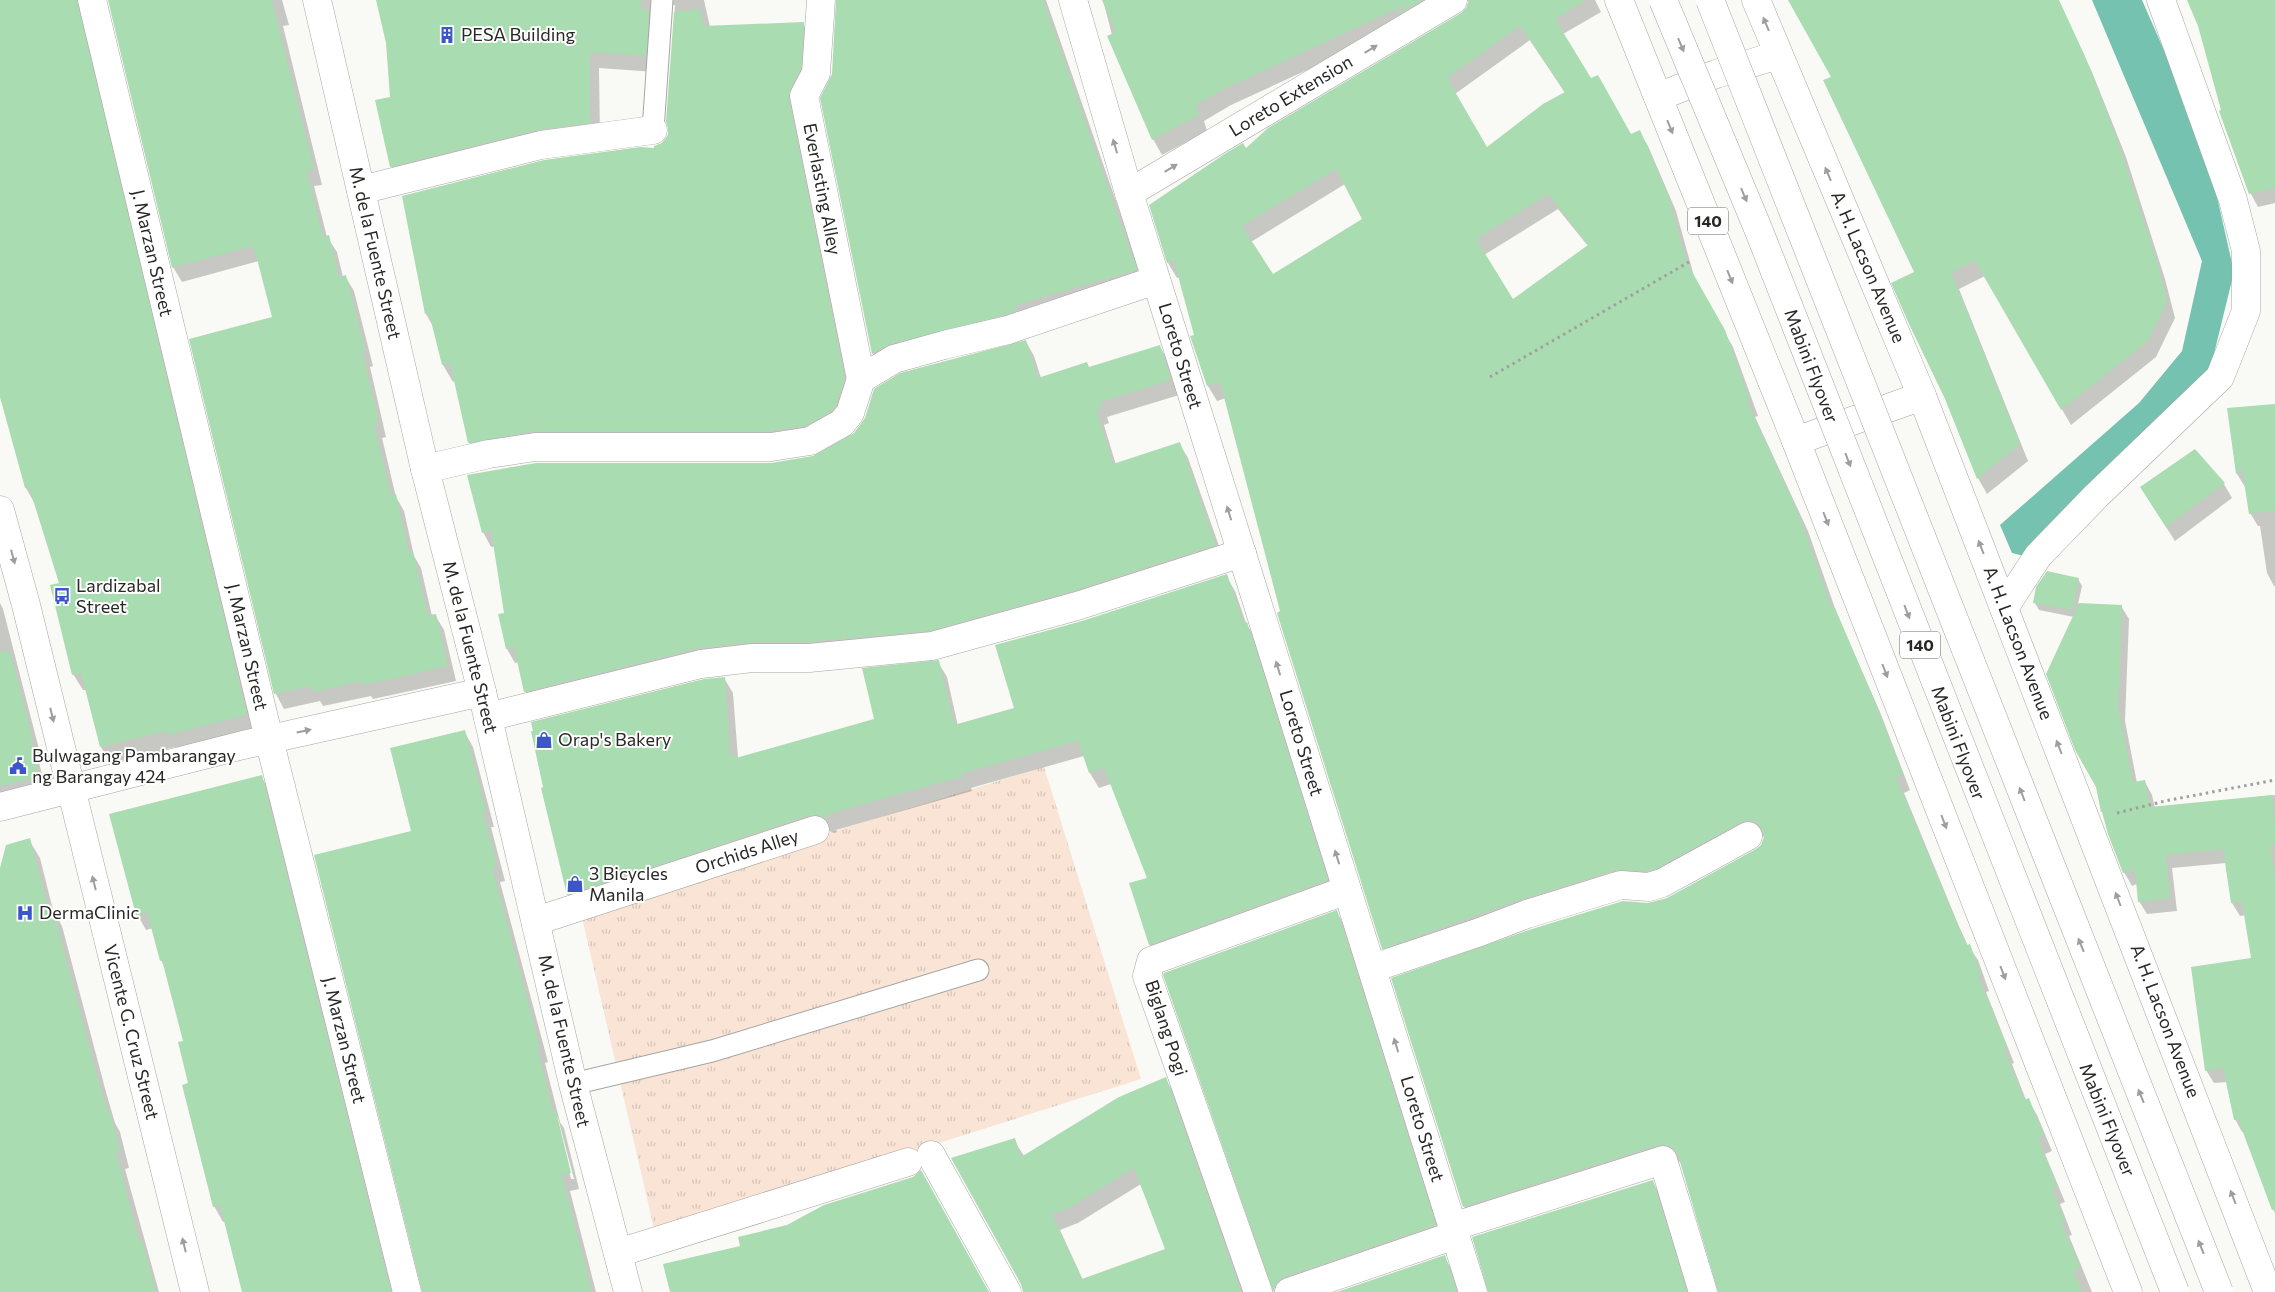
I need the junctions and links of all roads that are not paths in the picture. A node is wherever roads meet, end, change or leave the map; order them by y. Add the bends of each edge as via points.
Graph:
1 (92, 0) edge
2 (317, 0) edge
3 (662, 0) edge
4 (821, 0) edge
5 (1073, 0) edge
6 (1453, 0) edge
7 (1619, 0) edge
8 (1663, 0) edge
9 (1710, 0) edge
10 (1756, 0) edge
11 (2161, 0) edge
12 (1778, 54) junction
13 (1658, 97) junction
14 (653, 130) joint
15 (361, 190) junction
16 (1129, 193) junction
17 (1156, 280) junction
18 (861, 379) junction
19 (1922, 396) junction
20 (1796, 441) junction
21 (425, 469) junction
22 (0, 510) edge
23 (1242, 553) junction
24 (2004, 608) junction
25 (485, 705) junction
26 (269, 739) junction
27 (70, 789) junction
28 (0, 807) edge
29 (815, 830) dead end
30 (1748, 836) dead end
31 (1347, 890) junction
32 (536, 922) junction
33 (1373, 968) junction
34 (978, 970) dead end
35 (573, 1084) junction
36 (1453, 1231) junction
37 (618, 1253) junction
38 (195, 1292) edge
39 (407, 1292) edge
40 (628, 1292) edge
41 (1007, 1292) edge
42 (1258, 1292) edge
43 (1289, 1292) edge
44 (1473, 1292) edge
45 (1703, 1292) edge
46 (2128, 1292) edge
47 (2175, 1292) edge
48 (2219, 1292) edge
49 (2268, 1292) edge

1 - 26 street, J. Marzan Street
2 - 15 street, M. de la Fuente Street
3 - 14 lane
4 - 18 street, Everlasting Alley via 816,73 804,96
16 -> 5 street, Loreto Street
16 -> 6 street, Loreto Extension
7 - 13 street, 140
8 -> 47 street, Mabini Flyover / 140, bridge via 1759,231
48 -> 9 street, 140, bridge
12 -> 10 street, A. H. Lacson Avenue
11 - 24 street via 2233,200 2246,251 2246,311 2220,377 2038,556
12 - 13 street
19 -> 12 street, A. H. Lacson Avenue
13 -> 20 street, 140
14 - 15 street via 541,144
15 - 21 street, M. de la Fuente Street
16 - 17 street, Loreto Street
17 - 18 street via 1008,330 894,359
23 -> 17 street, Loreto Street
18 - 21 street via 850,413 842,423 810,441 771,447 535,447
19 - 20 street
24 -> 19 street, A. H. Lacson Avenue
20 -> 46 street, 140
21 - 25 street, M. de la Fuente Street
22 -> 27 street, Vicente G. Cruz Street
23 - 25 street via 1077,606 932,646 701,664
31 -> 23 street, Loreto Street
49 -> 24 street, A. H. Lacson Avenue
26 -> 25 street
25 - 32 street, M. de la Fuente Street
26 - 27 street
26 - 39 street, J. Marzan Street
27 - 28 street
38 -> 27 street, Vicente G. Cruz Street
29 - 32 street, Orchids Alley
30 - 33 street via 1662,883 1649,887 1621,885
31 - 33 street, Loreto Street
31 - 42 street, Biglang Pogi via 1151,961 1147,976
32 - 35 street, M. de la Fuente Street
36 -> 33 street, Loreto Street
34 - 35 lane via 712,1051
35 - 37 street, M. de la Fuente Street
36 - 43 street
36 - 44 street, Loreto Street
36 - 45 street via 1663,1160
37 - 40 street, M. de la Fuente Street
37 - 41 street via 919,1158

